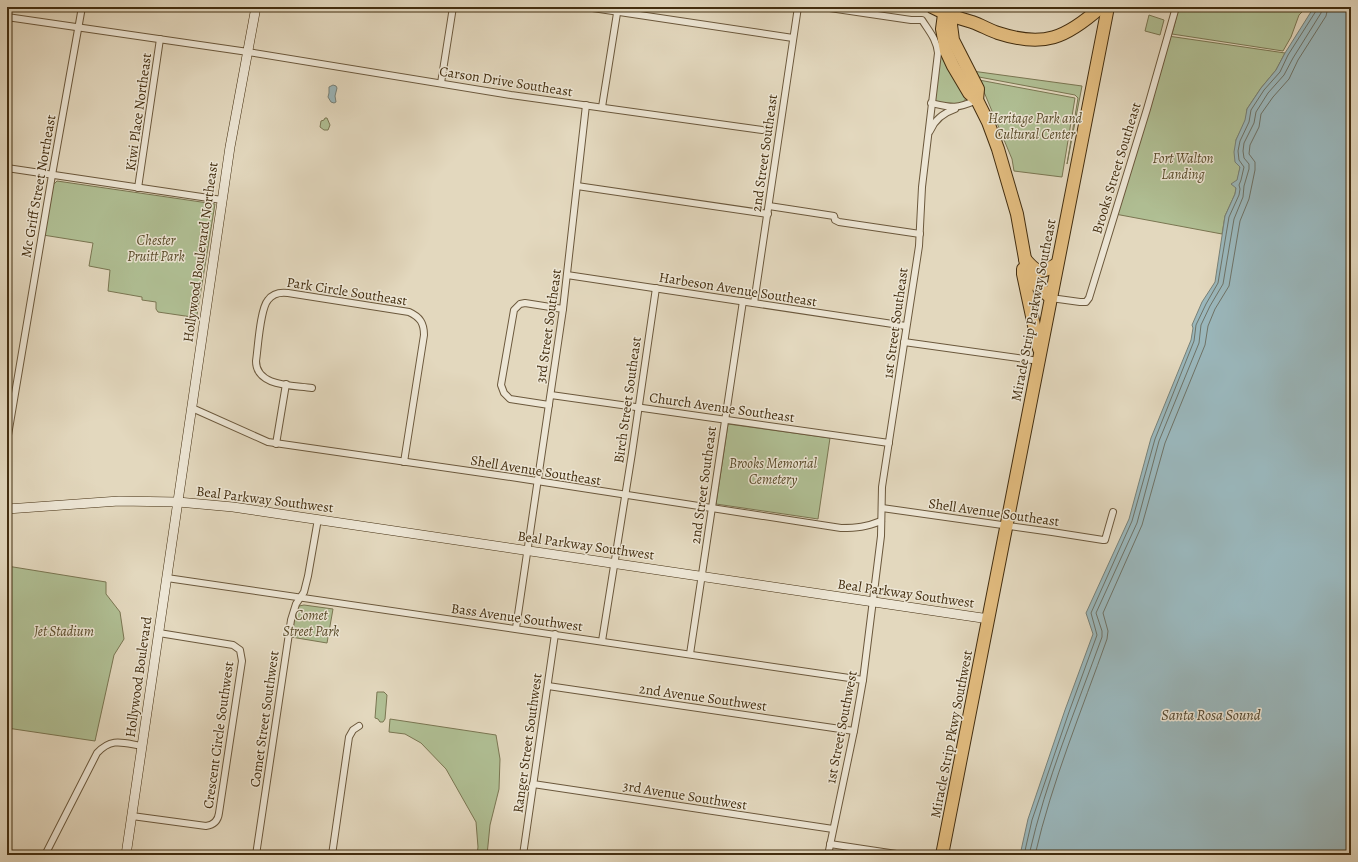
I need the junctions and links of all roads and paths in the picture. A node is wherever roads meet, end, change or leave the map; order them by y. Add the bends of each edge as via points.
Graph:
1 (82, 7) edge
2 (256, 7) edge
3 (453, 7) edge
4 (586, 7) edge
5 (798, 7) edge
6 (823, 7) edge
7 (932, 7) edge
8 (1101, 7) edge
9 (1108, 7) edge
10 (1176, 7) edge
11 (618, 9) edge
12 (949, 10) edge
13 (7, 17) edge
14 (974, 23) junction
15 (78, 27) junction
16 (793, 38) junction
17 (160, 39) junction
18 (953, 40) junction
19 (248, 52) junction
20 (441, 83) junction
21 (977, 100) junction
22 (931, 104) junction
23 (586, 105) junction
24 (602, 107) junction
25 (959, 107) junction
26 (762, 130) dead end
27 (929, 134) junction
28 (7, 168) edge
29 (52, 175) junction
30 (577, 186) junction
31 (138, 188) junction
32 (222, 200) junction
33 (769, 206) junction
34 (768, 214) junction
35 (920, 234) junction
36 (1024, 258) junction
37 (1057, 264) junction
38 (567, 275) junction
39 (656, 288) junction
40 (1051, 298) junction
41 (743, 301) junction
42 (754, 303) junction
43 (563, 309) junction
44 (906, 326) junction
45 (904, 342) junction
46 (1040, 357) junction
47 (286, 384) junction
48 (312, 388) dead end
49 (551, 395) junction
50 (549, 405) junction
51 (638, 407) junction
52 (10, 408) edge
53 (192, 408) junction
54 (725, 419) junction
55 (7, 441) edge
56 (889, 443) junction
57 (276, 444) junction
58 (404, 462) junction
59 (538, 482) junction
60 (625, 496) junction
61 (178, 502) junction
62 (712, 508) junction
63 (882, 508) junction
64 (7, 509) edge
65 (1113, 512) dead end
66 (318, 519) junction
67 (881, 520) junction
68 (1007, 526) junction
69 (528, 551) junction
70 (614, 564) junction
71 (702, 576) junction
72 (167, 578) junction
73 (300, 598) junction
74 (873, 602) junction
75 (989, 619) junction
76 (516, 628) junction
77 (159, 633) junction
78 (555, 634) junction
79 (602, 641) junction
80 (690, 654) junction
81 (863, 680) junction
82 (548, 686) junction
83 (358, 726) dead end
84 (854, 731) junction
85 (142, 746) junction
86 (533, 784) junction
87 (132, 816) junction
88 (833, 829) junction
89 (830, 844) junction
90 (45, 855) edge
91 (126, 855) edge
92 (256, 855) edge
93 (332, 855) edge
94 (523, 855) edge
95 (828, 855) edge
96 (903, 855) edge
97 (942, 855) edge

1 - 15 street, Mc Griff Street Northeast
2 - 19 main road, Hollywood Boulevard Northeast
3 - 20 street
4 - 11 street
5 - 16 street, 2nd Street Southeast
6 - 22 street, 1st Street Southeast via 922,20 938,47
7 - 12 highway
8 - 14 highway via 1076,28 1060,36 1040,40 1012,37
9 - 37 highway, Miracle Strip Parkway Southeast
10 - 40 street, Brooks Street Southeast via 1089,298 1086,302 1080,302
11 - 16 street
11 - 24 street
12 - 14 highway
12 - 18 highway
12 - 21 highway via 942,29 946,51 969,93
13 - 15 street, Carson Drive Southeast
14 - 18 highway via 961,29
15 - 17 street, Carson Drive Southeast
15 - 29 street, Mc Griff Street Northeast
16 - 33 street, 2nd Street Southeast
17 - 19 street, Carson Drive Southeast
17 - 31 street, Kiwi Place Northeast
18 - 21 highway via 978,89
19 - 20 street, Carson Drive Southeast
19 - 32 main road, Hollywood Boulevard Northeast
20 - 23 street, Carson Drive Southeast
21 - 25 street
21 - 36 highway via 988,122 1009,186 1017,214
22 - 25 street
22 - 27 street, 1st Street Southeast
23 - 24 street, Carson Drive Southeast
23 - 30 street, 3rd Street Southeast
24 - 26 street, Carson Drive Southeast
25 - 27 street via 934,122
27 - 35 street, 1st Street Southeast via 922,187
28 - 29 street
29 - 31 street
29 - 52 street, Mc Griff Street Northeast
30 - 34 street
30 - 38 street, 3rd Street Southeast
31 - 32 street
32 - 53 main road, Hollywood Boulevard Northeast
33 - 34 street, 2nd Street Southeast
33 - 35 street via 834,216 839,222
34 - 42 street, 2nd Street Southeast
35 - 44 street, 1st Street Southeast
36 - 37 highway via 1038,271 1048,270
36 - 40 highway via 1033,280
36 - 46 highway via 1023,274
37 - 40 highway, Miracle Strip Parkway Southeast
38 - 39 street, Harbeson Avenue Southeast
38 - 43 street, 3rd Street Southeast
39 - 41 street, Harbeson Avenue Southeast
39 - 51 street, Birch Street Southeast
40 - 46 highway, Miracle Strip Parkway Southeast
41 - 42 street, Harbeson Avenue Southeast
41 - 54 street, 2nd Street Southeast
42 - 44 street, Harbeson Avenue Southeast
43 - 49 street, 3rd Street Southeast
43 - 50 street via 520,304 514,310 502,385 504,393 510,399
44 - 45 street, 1st Street Southeast
45 - 46 street
45 - 56 street, 1st Street Southeast
46 - 68 highway, Miracle Strip Parkway Southeast
47 - 48 street
47 - 57 street
47 - 58 street, Park Circle Southeast via 267,381 260,375 256,366 264,310 272,296 280,292 416,314 424,327 424,335
49 - 50 street, 3rd Street Southeast
49 - 51 street, Church Avenue Southeast
50 - 59 street, 3rd Street Southeast
51 - 54 street, Church Avenue Southeast
51 - 60 street, Birch Street Southeast
52 - 55 street, Mc Griff Street Northeast
53 - 57 street, Shell Avenue Southeast
53 - 61 main road, Hollywood Boulevard Northeast
54 - 56 street, Church Avenue Southeast
54 - 62 street, 2nd Street Southeast
56 - 63 street, 1st Street Southeast via 882,487
57 - 58 street, Shell Avenue Southeast
58 - 59 street, Shell Avenue Southeast
59 - 60 street, Shell Avenue Southeast
59 - 69 street, 3rd Street Southeast
60 - 62 street, Shell Avenue Southeast
60 - 70 street, Birch Street Southeast
61 - 64 main road, Beal Parkway Southwest via 118,501
61 - 66 main road, Beal Parkway Southwest
61 - 72 main road, Hollywood Boulevard
62 - 67 street, Shell Avenue Southeast via 841,528 863,527
62 - 71 street, 2nd Street Southeast
63 - 67 street, 1st Street Southeast
63 - 68 street, Shell Avenue Southeast
65 - 68 street, Shell Avenue Southeast via 1106,540
66 - 69 main road, Beal Parkway Southwest
66 - 73 street, Comet Street Southwest via 308,576
67 - 74 street, 1st Street Southeast
68 - 75 highway, Miracle Strip Parkway Southeast
69 - 70 main road, Beal Parkway Southwest
69 - 76 street, 3rd Street Southeast
70 - 71 main road, Beal Parkway Southwest
70 - 79 street, Birch Street Southeast
71 - 74 main road, Beal Parkway Southwest
71 - 80 street, 2nd Street Southeast
72 - 73 street, Bass Avenue Southwest
72 - 77 main road, Hollywood Boulevard
73 - 76 street, Bass Avenue Southwest
73 - 92 street, Comet Street Southwest via 291,620
74 - 75 main road, Beal Parkway Southwest
74 - 81 street, 1st Street Southwest
75 - 97 highway, Miracle Strip Pkwy Southwest
76 - 78 street, Bass Avenue Southwest
77 - 85 main road, Hollywood Boulevard
77 - 87 street, Crescent Circle Southwest via 233,645 240,650 242,661 219,813 214,824 206,826
78 - 79 street, Bass Avenue Southwest
78 - 82 street, Ranger Street Southwest
79 - 80 street, Bass Avenue Southwest
80 - 81 street, Bass Avenue Southwest
81 - 84 street, 1st Street Southwest
82 - 84 street, 2nd Avenue Southwest
82 - 86 street, Ranger Street Southwest
83 - 93 street via 349,737
84 - 88 street, 1st Street Southwest
85 - 87 main road, Hollywood Boulevard
85 - 90 street via 112,742 102,747
86 - 88 street, 3rd Avenue Southwest
86 - 94 street, Ranger Street Southwest
87 - 91 main road, Hollywood Boulevard
88 - 89 street, 1st Street Southwest
89 - 95 street, 1st Street Southwest
89 - 96 street

